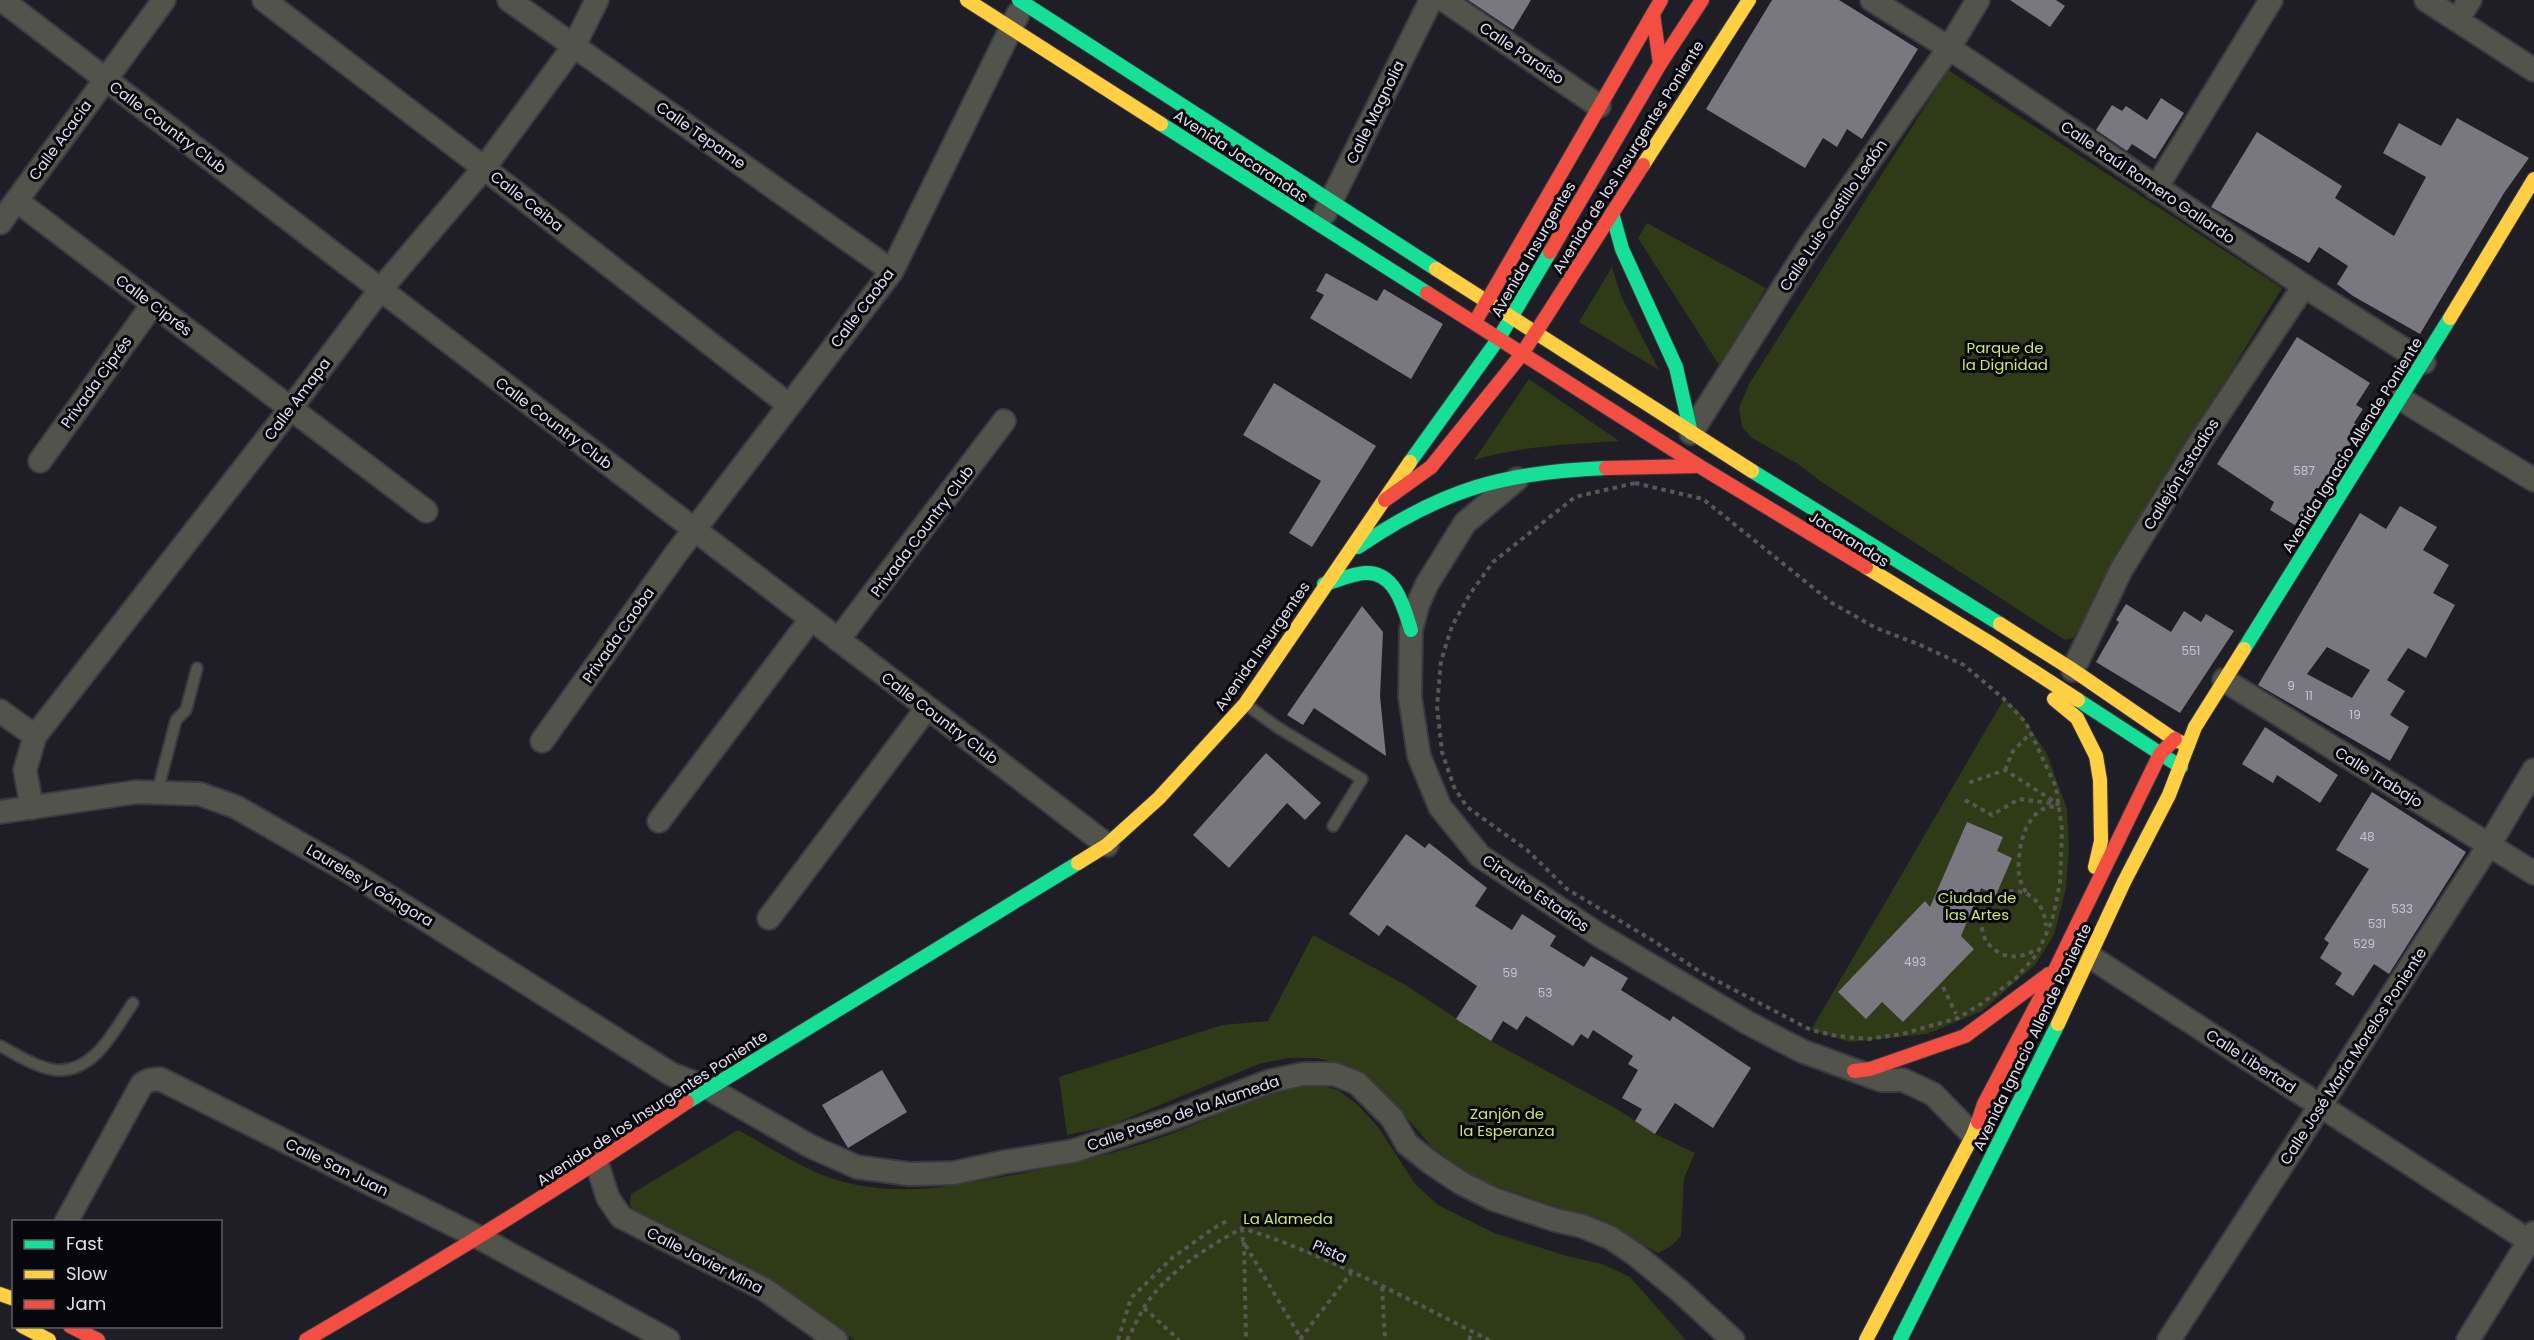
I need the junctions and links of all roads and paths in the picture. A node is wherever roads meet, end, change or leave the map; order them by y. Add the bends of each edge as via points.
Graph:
1 (2, 0) edge
2 (164, 0) edge
3 (264, 0) edge
4 (509, 0) edge
5 (597, 0) edge
6 (967, 0) edge
7 (1431, 0) edge
8 (1444, 0) edge
9 (1661, 0) edge
10 (1702, 0) edge
11 (1749, 0) edge
12 (1872, 0) edge
13 (1978, 0) edge
14 (2271, 0) edge
15 (2426, 0) edge
16 (2470, 0) edge
17 (1023, 1) edge
18 (1653, 14) junction
19 (2457, 20) junction
20 (1011, 28) junction
21 (574, 46) junction
22 (1949, 48) junction
23 (1660, 64) junction
24 (2534, 70) edge
25 (105, 79) junction
26 (1599, 106) junction
27 (484, 168) junction
28 (2534, 179) edge
29 (2156, 188) junction
30 (1331, 200) junction
31 (17, 201) junction
32 (1612, 213) junction
33 (0, 223) edge
34 (1319, 225) junction
35 (892, 271) junction
36 (2304, 286) junction
37 (381, 290) junction
38 (1487, 300) junction
39 (153, 304) junction
40 (1512, 316) junction
41 (1475, 322) junction
42 (1537, 333) junction
43 (1499, 338) junction
44 (1522, 354) junction
45 (2424, 362) junction
46 (2401, 399) junction
47 (789, 405) junction
48 (291, 408) junction
49 (1004, 421) dead end
50 (1691, 433) junction
51 (40, 461) dead end
52 (1699, 466) junction
53 (1523, 474) junction
54 (2534, 480) edge
55 (1379, 505) junction
56 (426, 511) dead end
57 (695, 530) junction
58 (1324, 584) junction
59 (811, 619) junction
60 (1411, 630) junction
61 (838, 640) junction
62 (1990, 643) junction
63 (197, 668) dead end
64 (2073, 670) junction
65 (2223, 680) junction
66 (1245, 704) junction
67 (927, 708) junction
68 (0, 711) edge
69 (2195, 727) junction
70 (2031, 733) junction
71 (35, 736) junction
72 (2175, 740) junction
73 (543, 741) dead end
74 (2188, 745) junction
75 (2160, 754) junction
76 (2181, 768) junction
77 (2006, 770) junction
78 (2534, 770) edge
79 (1968, 783) dead end
80 (157, 793) junction
81 (1965, 800) dead end
82 (2058, 804) junction
83 (32, 808) junction
84 (0, 812) edge
85 (659, 821) dead end
86 (1334, 826) dead end
87 (1107, 845) junction
88 (2489, 845) junction
89 (2534, 873) edge
90 (2026, 892) junction
91 (2083, 912) junction
92 (769, 918) dead end
93 (2045, 936) junction
94 (2040, 948) junction
95 (2089, 956) junction
96 (2055, 970) junction
97 (133, 1003) dead end
98 (0, 1046) edge
99 (1854, 1071) junction
100 (708, 1088) junction
101 (2321, 1107) junction
102 (1972, 1135) junction
103 (597, 1164) junction
104 (67, 1220) edge
105 (1229, 1220) dead end
106 (1242, 1228) junction
107 (480, 1238) junction
108 (2532, 1239) edge
109 (1244, 1241) junction
110 (1351, 1273) junction
111 (1382, 1287) junction
112 (0, 1294) edge
113 (1144, 1308) junction
114 (12, 1312) edge
115 (31, 1328) edge
116 (74, 1328) edge
117 (1472, 1332) junction
118 (663, 1339) edge
119 (1301, 1339) edge
120 (49, 1340) edge
121 (98, 1340) edge
122 (306, 1340) edge
123 (836, 1340) edge
124 (1118, 1340) edge
125 (1127, 1340) edge
126 (1179, 1340) edge
127 (1246, 1340) edge
128 (1385, 1340) edge
129 (1469, 1340) edge
130 (1489, 1340) edge
131 (1733, 1340) edge
132 (1866, 1340) edge
133 (1900, 1340) edge
134 (2169, 1340) edge
135 (2468, 1340) edge

1 - 25 street, Calle Country Club
2 - 25 street, Calle Acacia
3 - 27 street, Calle Ceiba
4 - 21 street, Calle Tepame
5 - 21 street, Calle Amapa
6 - 20 main road, Avenida Jacarandas
7 - 30 street, Calle Magnolia
8 - 26 street, Calle Paraíso
9 - 18 main road
10 - 23 main road, Avenida Insurgentes
11 - 32 main road, Avenida de los Insurgentes Poniente
12 - 22 street, Calle Raúl Romero Gallardo
13 - 22 street, Calle Luis Castillo Ledón
14 - 29 street
15 - 19 street
16 - 19 street
17 - 20 street, Calle Caoba
17 - 30 main road, Avenida Jacarandas
18 - 23 main road
18 - 26 main road
19 - 24 street
20 - 34 main road, Avenida Jacarandas
20 - 35 street, Calle Caoba
21 - 27 street, Calle Amapa
21 - 35 street, Calle Tepame
22 - 29 street, Calle Raúl Romero Gallardo
22 - 50 street, Calle Luis Castillo Ledón via 1810,245
23 - 40 main road, Avenida Insurgentes
25 - 31 street, Calle Acacia
25 - 37 street, Calle Country Club
26 - 38 main road
27 - 37 street, Calle Amapa
27 - 47 street, Calle Ceiba
28 - 45 main road, Avenida Ignacio Allende Poniente
29 - 36 street, Calle Raúl Romero Gallardo
30 - 34 street, Calle Magnolia
30 - 38 main road, Avenida Jacarandas
31 - 33 street, Calle Acacia
31 - 39 street, Calle Ciprés
32 - 42 main road, Avenida de los Insurgentes Poniente
32 - 50 main road via 1622,249 1676,367
34 - 41 main road, Avenida Jacarandas
35 - 47 street, Calle Caoba
36 - 45 street, Calle Raúl Romero Gallardo
36 - 64 street, Callejón Estadios via 2121,570
37 - 48 street, Calle Amapa
37 - 57 street, Calle Country Club
38 - 40 main road, Avenida Jacarandas
38 - 41 main road
39 - 48 street, Calle Ciprés
39 - 51 street, Privada Ciprés
40 - 42 main road, Jacarandas
40 - 43 main road, Avenida Insurgentes
41 - 43 main road, Avenida Jacarandas
42 - 44 main road, Avenida Insurgentes
42 - 50 main road, Jacarandas
43 - 44 main road, Jacarandas
43 - 55 main road, Avenida Insurgentes
44 - 52 main road, Jacarandas
44 - 55 main road, Avenida Insurgentes via 1431,467
45 - 46 main road, Avenida Ignacio Allende Poniente
46 - 54 street
46 - 65 main road, Avenida Ignacio Allende Poniente
47 - 57 street, Calle Caoba
48 - 56 street
48 - 71 street, Calle Amapa
49 - 61 street, Privada Country Club
50 - 64 main road, Jacarandas
52 - 53 main road via 1600,467
52 - 62 main road, Jacarandas
53 - 58 main road via 1446,496 1409,514 1356,549
53 - 60 street, Circuito Estadios via 1465,522 1427,584
55 - 58 main road, Avenida Insurgentes
57 - 59 street, Calle Country Club
57 - 73 street, Privada Caoba
58 - 60 main road via 1367,573 1384,577 1398,592
58 - 66 main road, Avenida Insurgentes
59 - 61 street, Calle Country Club
59 - 85 street
60 - 99 street, Circuito Estadios via 1410,697 1419,756 1440,807 1480,856 1599,935 1748,1023 1802,1051
61 - 67 street, Calle Country Club
62 - 75 main road, Jacarandas
62 - 91 main road via 2077,718 2096,756 2101,841
63 - 80 lane via 186,710 176,720
64 - 72 main road, Jacarandas
65 - 69 main road, Avenida Ignacio Allende Poniente
65 - 88 street, Calle Trabajo
66 - 86 lane via 1362,779
66 - 87 main road, Avenida Insurgentes via 1159,798
67 - 87 street, Calle Country Club
67 - 92 street
68 - 71 street
69 - 72 main road
69 - 74 main road, Avenida Ignacio Allende Poniente
70 - 77 path via 2013,751
70 - 82 path via 2056,787
70 - 94 path via 2004,699 1964,665 1876,628 1832,603 1703,499 1635,483 1575,497 1493,562 1452,626 1441,661 1437,706 1442,752 1454,787 1467,807 1527,850 1567,889 1702,973 1811,1030 1868,1039 1958,1018 2015,980
71 - 83 street, Calle Amapa via 26,770
72 - 74 main road, Jacarandas
72 - 75 main road
74 - 76 main road, Avenida Ignacio Allende Poniente
75 - 76 main road, Jacarandas
75 - 91 main road, Avenida Ignacio Allende Poniente
76 - 95 main road, Avenida Ignacio Allende Poniente
77 - 79 path
77 - 82 path
78 - 88 street, Calle José María Morelos Poniente
80 - 83 street, Laureles y Góngora via 136,792
80 - 100 street, Laureles y Góngora via 200,794 236,807 353,874 671,1074
81 - 82 path via 1992,815 2019,799
82 - 90 path via 2041,810 2029,822 2019,861 2019,878
82 - 93 path via 2062,830 2060,882
83 - 84 street, Laureles y Góngora
87 - 100 main road, Avenida de los Insurgentes Poniente
88 - 89 street, Calle Trabajo
88 - 101 street, Calle José María Morelos Poniente
90 - 93 path via 2045,913
90 - 94 path via 2012,890 1987,904 1981,917 1982,932 1988,945 2000,954 2014,957
91 - 96 main road, Avenida Ignacio Allende Poniente
93 - 94 path
95 - 101 street, Calle Libertad
95 - 133 main road, Avenida Ignacio Allende Poniente via 2042,1060
96 - 99 main road via 1965,1036
96 - 102 main road, Avenida Ignacio Allende Poniente via 1984,1104
97 - 98 lane via 99,1053 75,1068 55,1070
99 - 102 street, Circuito Estadios via 1881,1080 1903,1080 1933,1094
100 - 103 main road, Avenida de los Insurgentes Poniente
100 - 131 street, Calle Paseo de la Alameda via 810,1146 857,1167 909,1174 954,1173 1073,1151 1270,1081 1304,1074 1334,1074 1357,1083 1392,1118 1407,1144 1461,1183 1493,1199 1611,1238 1672,1284
101 - 108 street, Calle Libertad
101 - 134 street, Calle José María Morelos Poniente
102 - 132 main road, Avenida Ignacio Allende Poniente
103 - 107 main road, Avenida de los Insurgentes Poniente
103 - 123 street, Calle Javier Mina via 608,1198 621,1217 764,1289
104 - 107 street, Calle San Juan via 142,1084 160,1079
105 - 124 path via 1172,1258 1131,1298
106 - 109 path
106 - 110 path, Pista via 1277,1239
106 - 113 path via 1210,1246 1169,1278
107 - 118 street, Calle San Juan
107 - 122 main road, Avenida de los Insurgentes Poniente
108 - 135 street
109 - 119 path
109 - 127 path
110 - 111 path, Pista
110 - 119 path
111 - 117 path, Pista
111 - 128 path
112 - 114 main road
113 - 125 path
113 - 126 path
115 - 120 main road
116 - 121 main road
117 - 129 path
117 - 130 path, Pista

